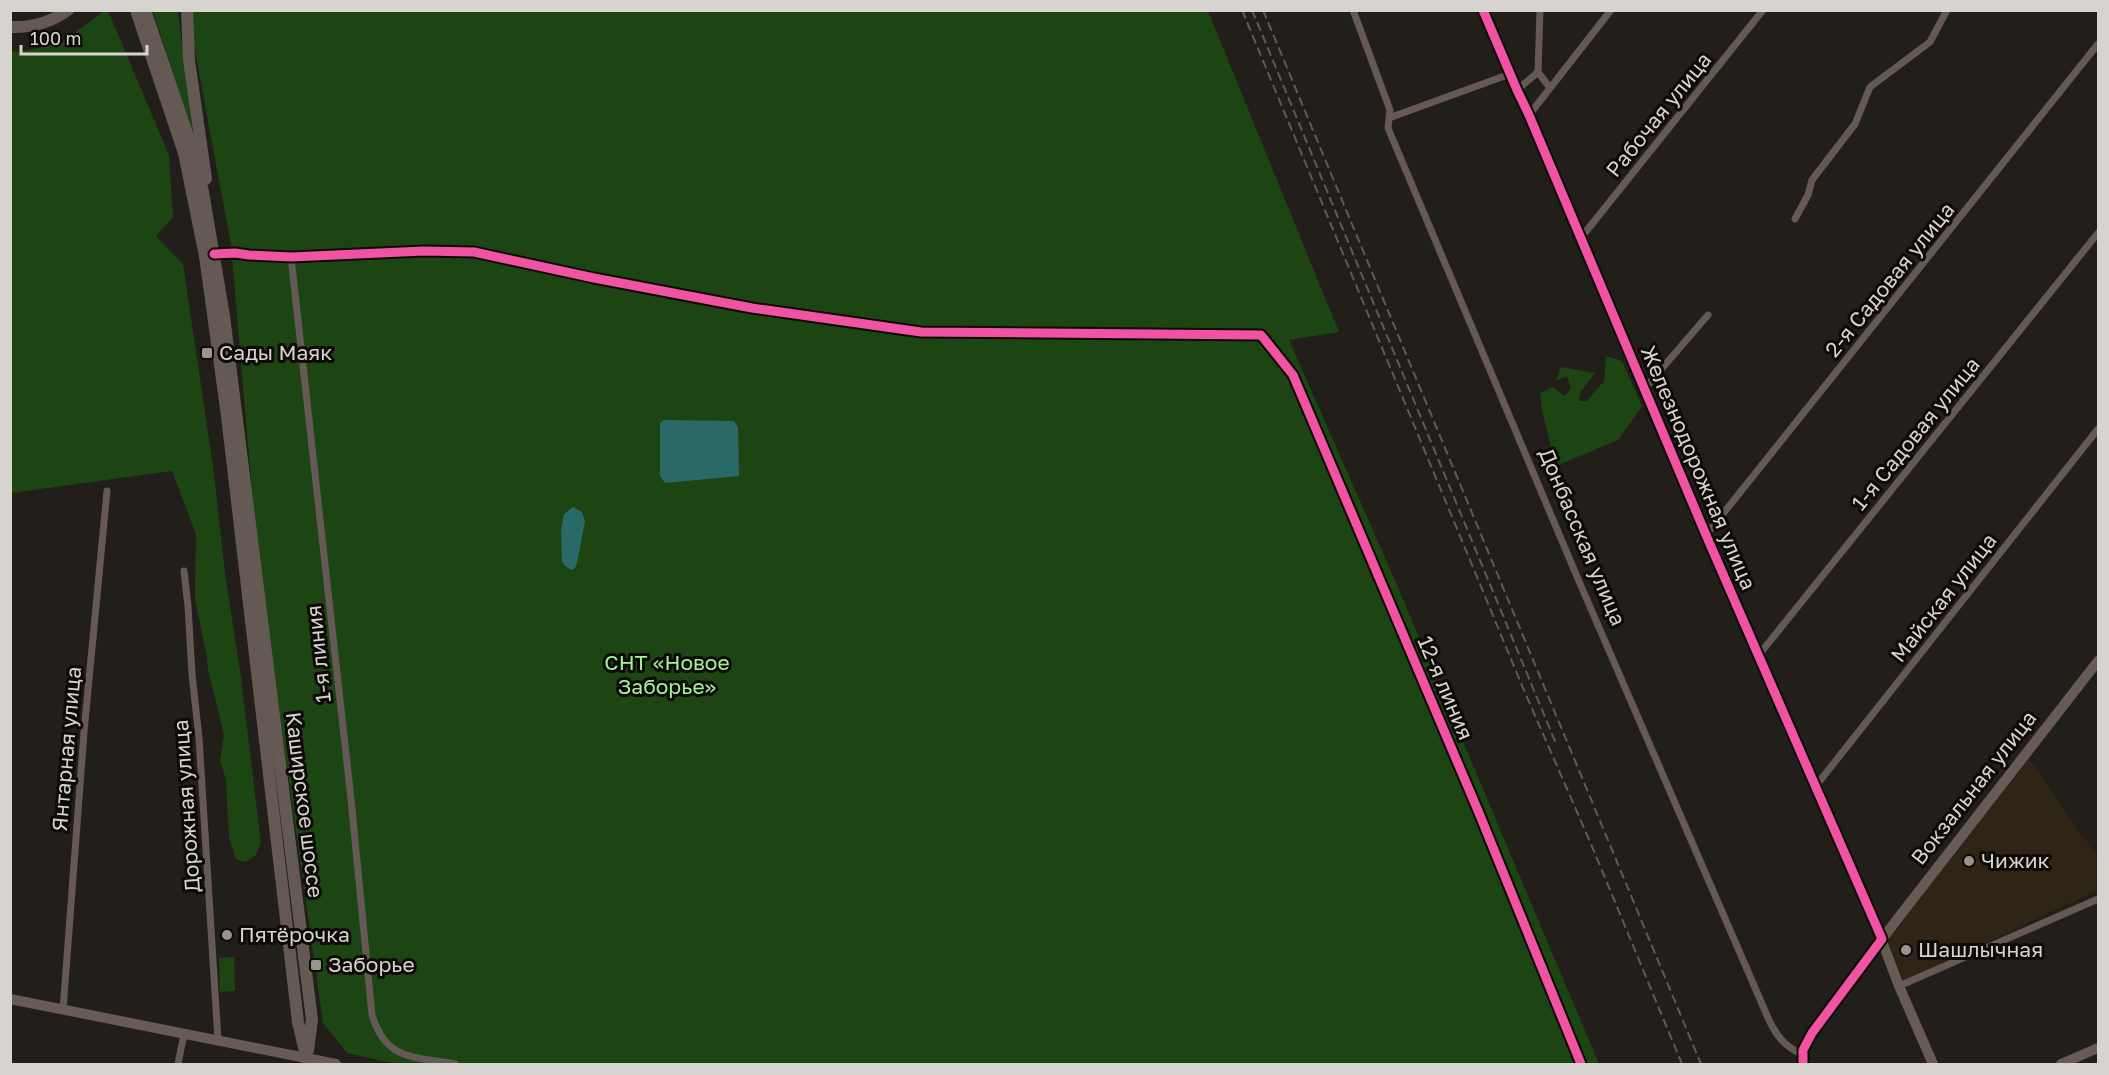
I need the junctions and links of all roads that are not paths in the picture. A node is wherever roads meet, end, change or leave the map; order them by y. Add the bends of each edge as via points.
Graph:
1 (68, 10) edge
2 (135, 10) edge
3 (145, 10) edge
4 (187, 10) edge
5 (1353, 10) edge
6 (1483, 10) edge
7 (1540, 10) edge
8 (1611, 10) edge
9 (1763, 10) edge
10 (1947, 10) edge
11 (10, 27) edge
12 (2098, 44) edge
13 (1538, 72) junction
14 (1510, 74) junction
15 (1550, 88) junction
16 (1516, 90) junction
17 (1529, 115) junction
18 (1389, 118) junction
19 (1796, 219) dead end
20 (2098, 233) edge
21 (1580, 239) junction
22 (214, 254) junction
23 (291, 257) junction
24 (1708, 315) dead end
25 (1645, 388) junction
26 (2098, 429) edge
27 (107, 491) dead end
28 (1707, 535) junction
29 (183, 571) dead end
30 (1758, 656) junction
31 (2098, 661) edge
32 (1815, 787) junction
33 (2098, 899) edge
34 (1882, 939) junction
35 (1899, 986) junction
36 (10, 999) edge
37 (63, 1010) junction
38 (184, 1034) junction
39 (218, 1040) junction
40 (2098, 1048) edge
41 (1802, 1060) edge
42 (307, 1061) edge
43 (178, 1065) edge
44 (336, 1065) edge
45 (455, 1065) edge
46 (1581, 1065) edge
47 (1933, 1065) edge
48 (2061, 1065) edge

1 - 11 main road via 42,24
2 - 42 main road, Каширское шоссе via 184,153 207,267 228,416 298,1022
3 - 22 main road, Каширское шоссе via 193,151
4 - 22 main road via 189,60
5 - 18 street, Донбасская улица via 1390,110
6 - 14 street, Железнодорожная улица
7 - 13 street
8 - 15 street
9 - 21 street, Рабочая улица
10 - 19 street via 1930,42 1870,87 1855,124 1812,180
12 - 28 street, 2-я Садовая улица
13 - 15 street
13 - 16 street
14 - 16 street, Железнодорожная улица
14 - 18 street
15 - 17 street
16 - 17 street, Железнодорожная улица
17 - 21 street, Железнодорожная улица
18 - 41 street, Донбасская улица via 1393,140 1741,958 1775,1032
20 - 30 street, 1-я Садовая улица
21 - 25 street, Железнодорожная улица
22 - 23 street
22 - 42 main road, Каширское шоссе via 312,1020
23 - 45 street, 1-я линия via 372,1015 377,1031 396,1052
23 - 46 street, 12-я линия via 474,252 752,308 921,332 1261,335 1293,375
24 - 25 street
25 - 28 street, Железнодорожная улица
26 - 32 street, Майская улица
27 - 37 street, Янтарная улица
28 - 30 street, Железнодорожная улица
29 - 39 street, Дорожная улица via 198,717
30 - 32 street, Железнодорожная улица
31 - 34 street, Вокзальная улица
32 - 34 street, Железнодорожная улица
33 - 35 street
34 - 35 street, Железнодорожная улица
34 - 41 street, Вокзальная улица via 1812,1033
35 - 47 street, Железнодорожная улица
36 - 37 street
37 - 38 street
38 - 39 street
38 - 43 street
39 - 42 street
40 - 48 street
42 - 44 street

